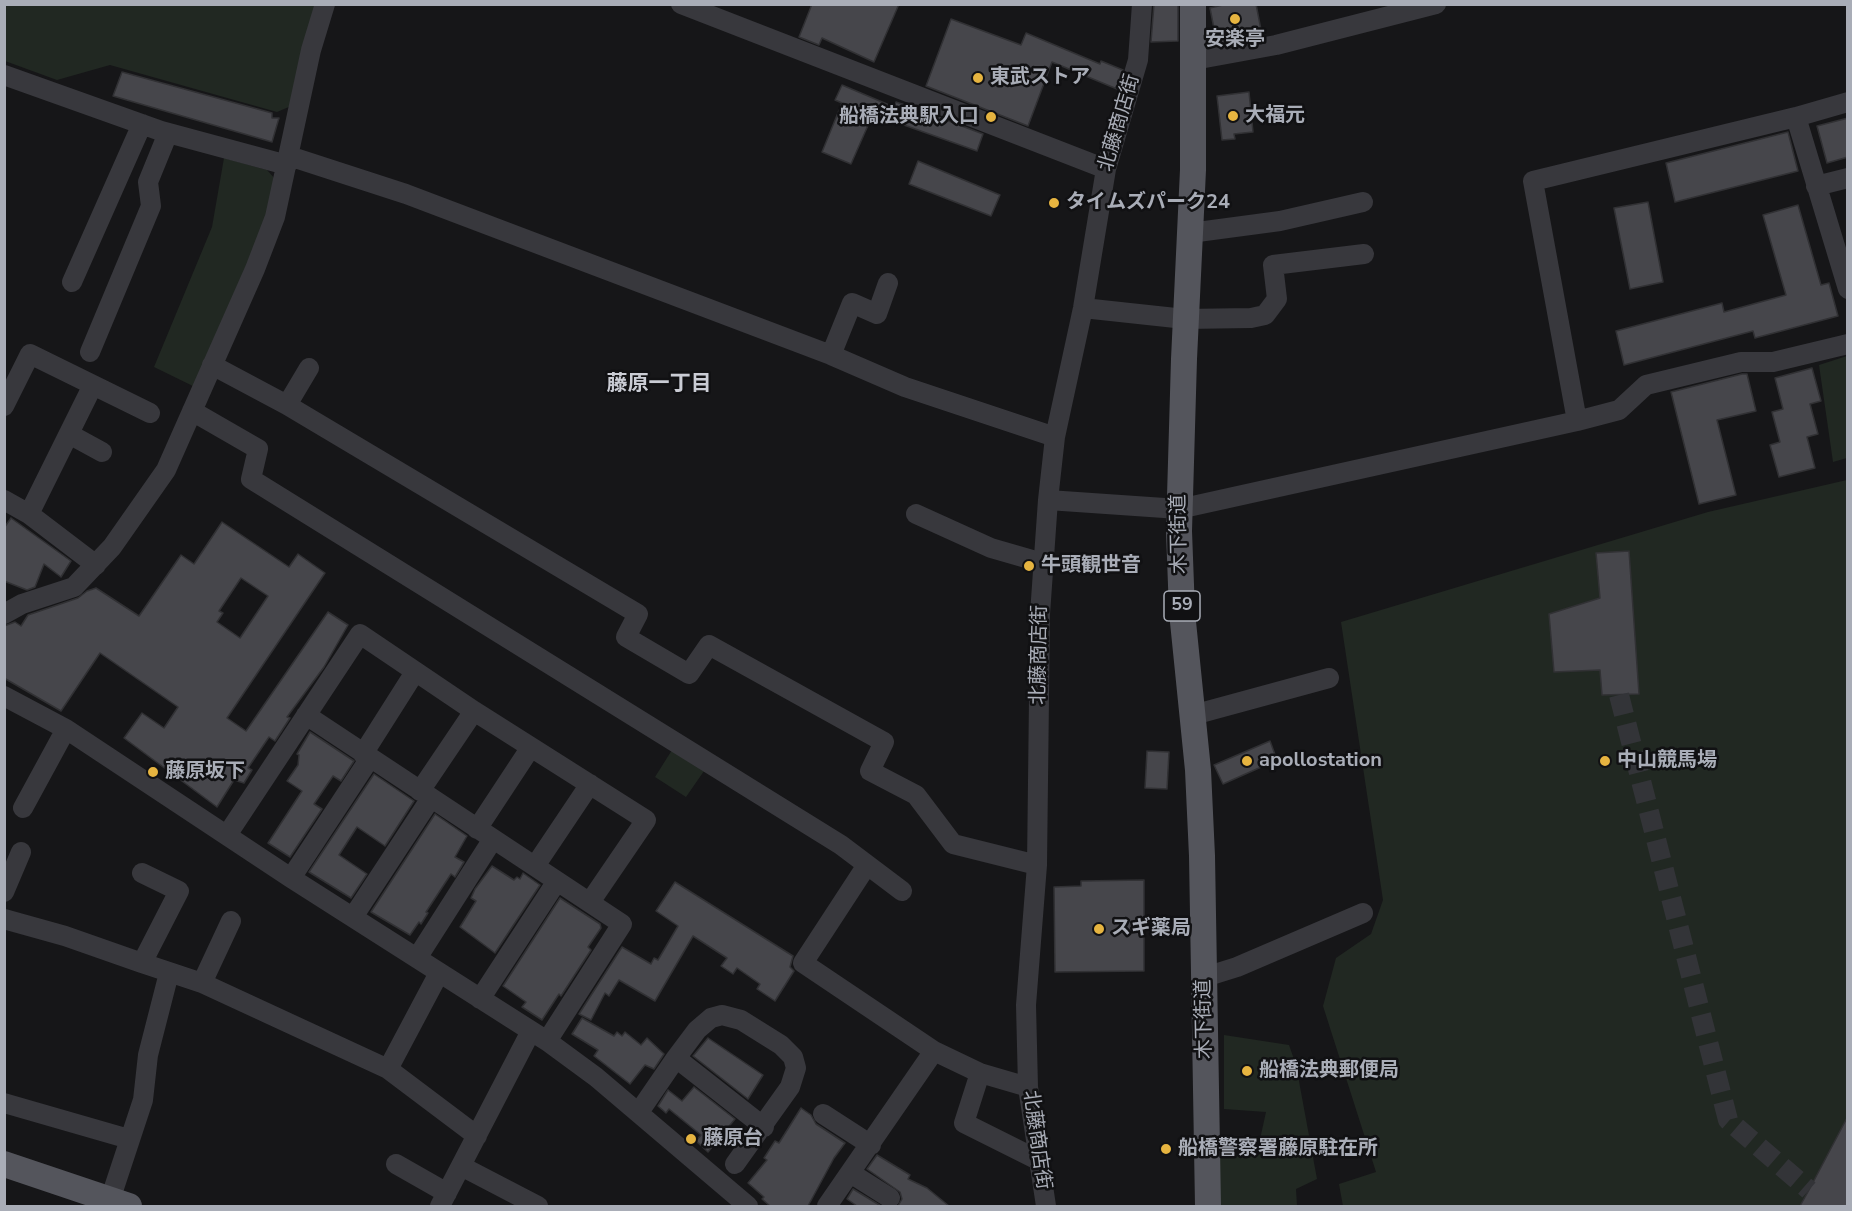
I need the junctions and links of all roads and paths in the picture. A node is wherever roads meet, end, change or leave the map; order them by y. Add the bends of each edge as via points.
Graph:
1 (325, 4) edge
2 (681, 4) edge
3 (1142, 4) edge
4 (1193, 4) edge
5 (1436, 4) edge
6 (1194, 60) junction
7 (4, 75) edge
8 (1848, 102) edge
9 (1796, 117) junction
10 (142, 124) junction
11 (168, 133) junction
12 (288, 160) junction
13 (1106, 169) junction
14 (1848, 178) edge
15 (1816, 186) junction
16 (1364, 202) dead end
17 (1190, 233) junction
18 (1364, 254) dead end
19 (72, 282) dead end
20 (888, 283) dead end
21 (1848, 289) edge
22 (1083, 308) junction
23 (1185, 320) junction
24 (1848, 344) edge
25 (90, 352) dead end
26 (831, 356) junction
27 (212, 365) junction
28 (309, 368) dead end
29 (93, 385) junction
30 (287, 405) junction
31 (4, 406) edge
32 (192, 411) junction
33 (150, 413) dead end
34 (1577, 421) junction
35 (69, 434) junction
36 (1054, 437) junction
37 (102, 452) dead end
38 (4, 500) edge
39 (1048, 500) junction
40 (1179, 509) junction
41 (29, 514) junction
42 (916, 514) dead end
43 (1043, 563) junction
44 (96, 565) junction
45 (4, 614) edge
46 (415, 672) junction
47 (1329, 678) dead end
48 (5, 698) edge
49 (474, 711) junction
50 (306, 715) junction
51 (1193, 715) junction
52 (66, 729) junction
53 (531, 747) junction
54 (367, 756) junction
55 (590, 784) junction
56 (425, 794) junction
57 (23, 808) dead end
58 (485, 834) junction
59 (227, 835) junction
60 (21, 852) dead end
61 (867, 865) junction
62 (1037, 865) junction
63 (535, 866) junction
64 (142, 873) dead end
65 (291, 878) junction
66 (557, 881) junction
67 (902, 891) dead end
68 (4, 892) edge
69 (590, 902) junction
70 (1363, 913) dead end
71 (353, 917) junction
72 (4, 919) edge
73 (231, 921) dead end
74 (417, 958) junction
75 (142, 963) junction
76 (169, 973) junction
77 (439, 973) junction
78 (1205, 977) junction
79 (202, 983) junction
80 (480, 999) junction
81 (539, 1036) junction
82 (934, 1051) junction
83 (676, 1058) junction
84 (388, 1069) junction
85 (980, 1073) junction
86 (1028, 1087) junction
87 (4, 1103) edge
88 (639, 1113) junction
89 (823, 1114) dead end
90 (764, 1127) junction
91 (477, 1136) junction
92 (129, 1139) junction
93 (871, 1145) junction
94 (1038, 1160) junction
95 (4, 1164) edge
96 (396, 1164) dead end
97 (735, 1164) dead end
98 (462, 1166) junction
99 (852, 1174) junction
100 (890, 1198) dead end
101 (507, 1199) edge
102 (444, 1200) edge
103 (116, 1204) edge
104 (538, 1206) edge
105 (748, 1206) edge
106 (827, 1206) edge
107 (1046, 1206) edge
108 (1208, 1206) edge

1 - 12 street via 311,50
2 - 13 street
3 - 13 street, 北藤商店街 via 1138,60
4 - 6 main road, 木下街道 / 59
5 - 6 street via 1276,45
6 - 17 main road, 木下街道 / 59
7 - 10 street
8 - 9 street
9 - 15 street
9 - 34 street via 1533,181
10 - 11 street
10 - 19 street
11 - 12 street
11 - 25 street via 148,182 151,206
12 - 26 street via 406,194
12 - 27 street via 275,217
13 - 22 street, 北藤商店街
14 - 15 street
15 - 21 street
16 - 17 street via 1280,221
17 - 23 main road, 木下街道 / 59
18 - 23 street via 1274,265 1277,299 1265,315
20 - 26 street via 877,314 852,303
22 - 23 street
22 - 36 street, 北藤商店街
23 - 40 main road, 木下街道 / 59
24 - 34 street via 1773,362 1741,362 1646,385 1620,410
26 - 36 street via 905,387
27 - 30 street
27 - 32 street
28 - 30 street
29 - 31 street via 30,354
29 - 33 street
29 - 35 street
30 - 62 street via 638,614 626,637 689,674 708,645 884,742 870,771 916,795 953,844
32 - 44 street via 166,470 135,518
32 - 61 street via 258,450 251,479 842,845
34 - 40 street
35 - 37 street
35 - 41 street
36 - 39 street, 北藤商店街
38 - 41 street
39 - 40 street
39 - 43 street, 北藤商店街
40 - 51 main road, 木下街道 / 59 via 1182,612
41 - 44 street
42 - 43 street via 991,548
43 - 62 street, 北藤商店街
44 - 45 street via 74,587
46 - 49 street
46 - 50 street via 360,634
46 - 54 street
47 - 51 street
48 - 52 street
49 - 53 street
49 - 56 street
50 - 54 street
50 - 59 street
51 - 78 main road, 木下街道 / 59
52 - 57 street
52 - 59 street
53 - 55 street
53 - 58 street
54 - 56 street
54 - 65 street
55 - 63 street
55 - 69 street via 646,820
56 - 58 street
56 - 71 street
58 - 63 street
58 - 74 street
59 - 65 street
60 - 68 street
61 - 67 street
61 - 82 street via 803,963
62 - 86 street, 北藤商店街 via 1026,1005
63 - 66 street
64 - 75 street via 180,891
65 - 71 street
66 - 69 street
66 - 80 street
69 - 81 street via 622,924
70 - 78 street
71 - 74 street
72 - 75 street
73 - 79 street
74 - 77 street
75 - 76 street
76 - 79 street
76 - 92 street via 148,1055 143,1100
77 - 80 street
77 - 84 street
78 - 108 main road, 木下街道 / 59
79 - 84 street
80 - 81 street
81 - 88 street
81 - 91 street
82 - 85 street
82 - 93 street
83 - 88 street
83 - 90 street
83 - 90 street via 697,1030 711,1018 722,1015 741,1020 781,1045 793,1057 796,1068 790,1087
84 - 91 street
85 - 86 street
85 - 94 street via 963,1123
86 - 94 street, 北藤商店街
87 - 92 street
88 - 105 street
89 - 93 street
90 - 97 street
91 - 98 street
92 - 103 street
93 - 99 street
94 - 107 street, 北藤商店街
95 - 103 main road
96 - 102 street
98 - 101 street
98 - 102 street
99 - 100 street
99 - 106 street
101 - 104 street

